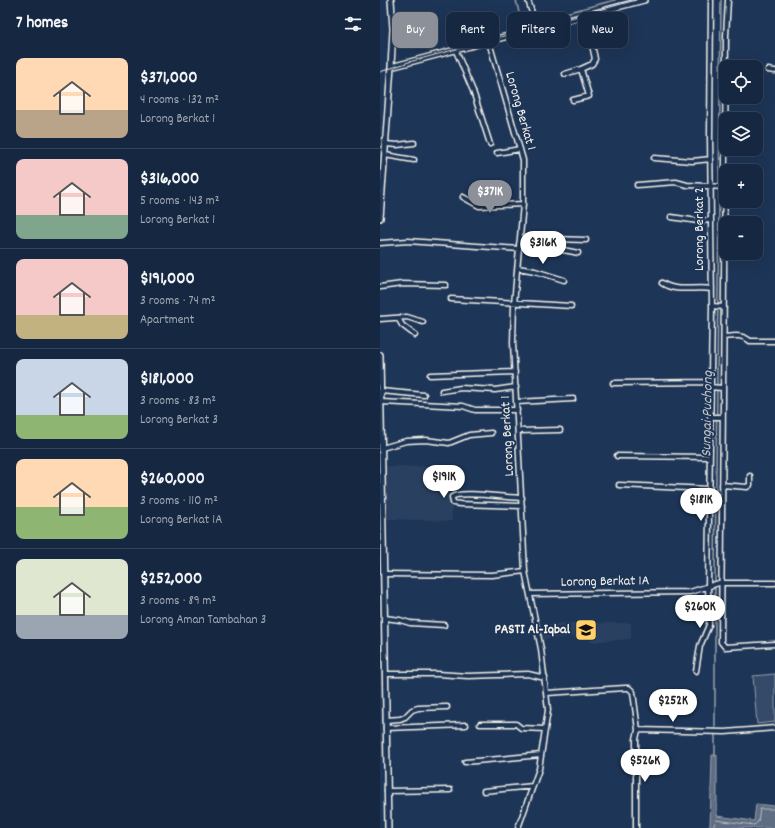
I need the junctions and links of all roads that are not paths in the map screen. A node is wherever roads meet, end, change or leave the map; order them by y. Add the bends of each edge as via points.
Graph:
1 (392, 0) edge
2 (528, 0) edge
3 (644, 0) edge
4 (711, 0) edge
5 (728, 0) edge
6 (532, 12) edge
7 (600, 12) edge
8 (467, 48) edge
9 (491, 48) edge
10 (593, 48) edge
11 (456, 51) junction
12 (391, 68) junction
13 (581, 68) junction
14 (768, 70) dead end
15 (775, 70) edge
16 (566, 74) dead end
17 (573, 100) dead end
18 (414, 143) dead end
19 (386, 144) junction
20 (490, 144) dead end
21 (520, 149) junction
22 (497, 153) dead end
23 (385, 155) junction
24 (654, 158) dead end
25 (711, 158) junction
26 (414, 160) dead end
27 (724, 164) edge
28 (637, 186) dead end
29 (713, 186) junction
30 (719, 186) edge
31 (463, 197) dead end
32 (523, 204) junction
33 (724, 208) edge
34 (671, 216) dead end
35 (380, 218) edge
36 (711, 220) junction
37 (520, 238) junction
38 (586, 240) dead end
39 (380, 243) edge
40 (519, 244) junction
41 (519, 249) junction
42 (578, 253) dead end
43 (518, 268) junction
44 (564, 280) dead end
45 (662, 283) dead end
46 (446, 285) dead end
47 (380, 287) edge
48 (712, 289) junction
49 (452, 299) dead end
50 (514, 304) junction
51 (570, 306) dead end
52 (712, 306) junction
53 (724, 307) junction
54 (398, 318) junction
55 (380, 319) edge
56 (423, 322) dead end
57 (415, 335) dead end
58 (724, 337) junction
59 (775, 341) edge
60 (380, 355) edge
61 (515, 372) junction
62 (430, 375) dead end
63 (613, 383) dead end
64 (710, 385) junction
65 (516, 387) junction
66 (722, 388) junction
67 (442, 390) dead end
68 (381, 391) edge
69 (424, 394) dead end
70 (573, 399) dead end
71 (381, 402) edge
72 (517, 402) junction
73 (517, 410) junction
74 (710, 417) junction
75 (722, 417) junction
76 (560, 430) dead end
77 (518, 431) junction
78 (491, 433) dead end
79 (382, 448) junction
80 (617, 456) dead end
81 (710, 457) junction
82 (750, 476) dead end
83 (619, 485) dead end
84 (722, 485) junction
85 (709, 489) junction
86 (522, 498) junction
87 (522, 506) junction
88 (525, 571) junction
89 (384, 574) junction
90 (720, 583) junction
91 (775, 584) edge
92 (710, 585) junction
93 (530, 594) junction
94 (385, 618) junction
95 (444, 625) dead end
96 (775, 644) edge
97 (696, 671) dead end
98 (386, 674) junction
99 (545, 678) junction
100 (547, 693) junction
101 (447, 707) dead end
102 (386, 720) junction
103 (480, 724) dead end
104 (466, 725) dead end
105 (386, 728) junction
106 (775, 728) edge
107 (546, 729) junction
108 (638, 730) junction
109 (541, 755) junction
110 (465, 762) dead end
111 (533, 786) junction
112 (450, 790) dead end
113 (387, 791) junction
114 (484, 791) dead end
115 (388, 828) edge
116 (518, 828) edge
117 (636, 828) edge

1 - 12 street
2 - 6 street
3 - 7 street
4 - 25 street, Lorong Berkat 2
5 - 27 street
8 - 11 street
9 - 21 street, Lorong Berkat 1
10 - 13 street via 595,59 592,64
11 - 12 street
11 - 20 street via 473,91
12 - 19 street
13 - 16 street
13 - 17 street via 589,96
14 - 15 street
18 - 19 street
19 - 23 street
21 - 22 street
21 - 32 street, Lorong Berkat 1 via 523,160
23 - 26 street
23 - 35 street
24 - 25 street via 692,161
25 - 29 street, Lorong Berkat 2
28 - 29 street via 676,182
29 - 30 street
29 - 36 street, Lorong Berkat 2
31 - 32 street via 479,206
32 - 37 street, Lorong Berkat 1
33 - 53 street
34 - 36 street via 698,221
36 - 48 street, Lorong Berkat 2
37 - 38 street
37 - 40 street, Lorong Berkat 1
39 - 41 street via 408,241
40 - 41 street, Lorong Berkat 1
40 - 42 street via 560,248
41 - 43 street, Lorong Berkat 1
43 - 44 street
43 - 50 street, Lorong Berkat 1
45 - 48 street via 675,289
46 - 47 street via 402,284
48 - 52 street, Lorong Berkat 2
49 - 50 street
50 - 51 street
50 - 61 street, Lorong Berkat 1
52 - 53 street
52 - 64 street, Lorong Berkat 2
53 - 58 street
54 - 55 street
54 - 56 street via 411,318
54 - 57 street via 407,330
58 - 59 street via 737,335 750,341
58 - 66 street
60 - 68 street
61 - 62 street
61 - 65 street, Lorong Berkat 1
63 - 64 street
64 - 66 street
64 - 74 street, Lorong Berkat 2
65 - 67 street via 495,390
65 - 72 street, Lorong Berkat 1
66 - 75 street
68 - 69 street
68 - 71 street
70 - 72 street
71 - 73 street via 463,406 475,410
71 - 79 street
72 - 73 street, Lorong Berkat 1
73 - 77 street, Lorong Berkat 1
74 - 75 street
74 - 81 street, Lorong Berkat 2
75 - 84 street
76 - 77 street
77 - 86 street, Lorong Berkat 1
78 - 79 street via 469,435 449,443 406,441
79 - 89 street
80 - 81 street
81 - 85 street, Lorong Berkat 2
82 - 84 street via 750,485 747,487
83 - 85 street
84 - 90 street
85 - 92 street, Lorong Berkat 2
86 - 87 street, Lorong Berkat 1
86 - 87 street via 462,493 452,497 453,503 460,504
87 - 88 street, Lorong Berkat 1
88 - 89 street via 492,575
88 - 93 street, Lorong Berkat 1
89 - 94 street
90 - 91 street, Lorong Berkat 1A
90 - 92 street, Lorong Berkat 1A
90 - 96 street via 723,646
92 - 93 street, Lorong Berkat 1A via 690,592
92 - 97 street, Lorong Berkat 2 via 709,625 700,646
93 - 99 street, Lorong Berkat 1
94 - 95 street via 410,623
94 - 98 street
98 - 99 street via 528,674
98 - 102 street
99 - 100 street, Lorong Berkat 1
100 - 107 street, Lorong Berkat 1
100 - 108 street via 629,688 634,696
101 - 102 street via 418,708 400,720
102 - 105 street
103 - 107 street via 516,724 521,728
104 - 105 street
105 - 113 street
106 - 108 street via 717,732
107 - 109 street, Lorong Berkat 1
108 - 117 street
109 - 110 street
109 - 111 street, Lorong Berkat 1
111 - 114 street
111 - 116 street, Lorong Berkat 1
112 - 113 street
113 - 115 street

